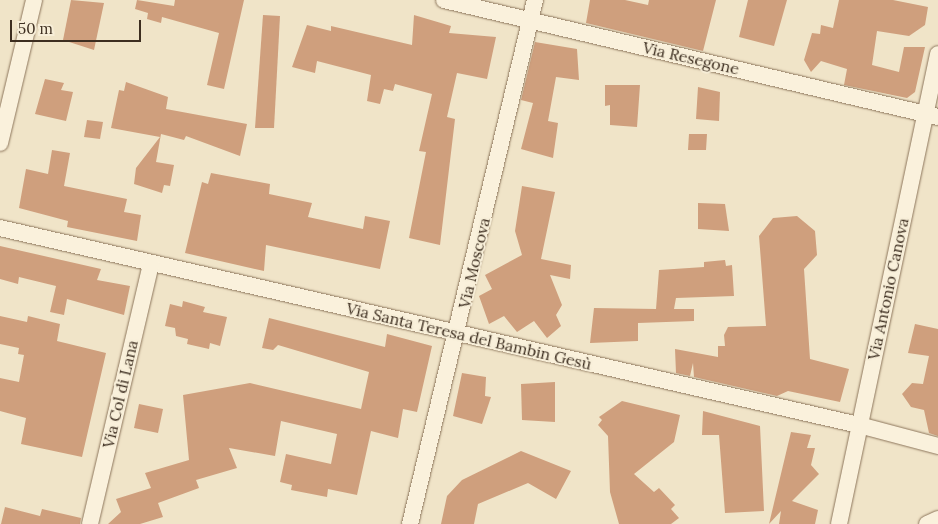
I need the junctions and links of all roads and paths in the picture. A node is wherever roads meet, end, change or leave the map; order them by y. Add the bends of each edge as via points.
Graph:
1 (34, 0) edge
2 (444, 0) edge
3 (535, 0) edge
4 (530, 20) junction
5 (938, 54) edge
6 (932, 115) edge
7 (0, 143) edge
8 (0, 228) edge
9 (151, 264) junction
10 (458, 333) junction
11 (859, 425) junction
12 (938, 446) edge
13 (938, 519) edge
14 (90, 524) edge
15 (410, 524) edge
16 (839, 524) edge
17 (927, 524) edge

1 - 7 street
2 - 4 street, Via Resegone
3 - 4 street, Via Moscova
4 - 6 street, Via Resegone
4 - 10 street, Via Moscova
5 - 6 street, Via Antonio Canova
6 - 11 street, Via Antonio Canova
8 - 9 street, Via Santa Teresa del Bambin Gesù
9 - 10 street, Via Santa Teresa del Bambin Gesù
9 - 14 street, Via Col di Lana
10 - 11 street, Via Santa Teresa del Bambin Gesù
10 - 15 street, Via Moscova
11 - 12 street, Via Santa Teresa del Bambin Gesù
11 - 16 street, Via Antonio Canova
13 - 17 street

